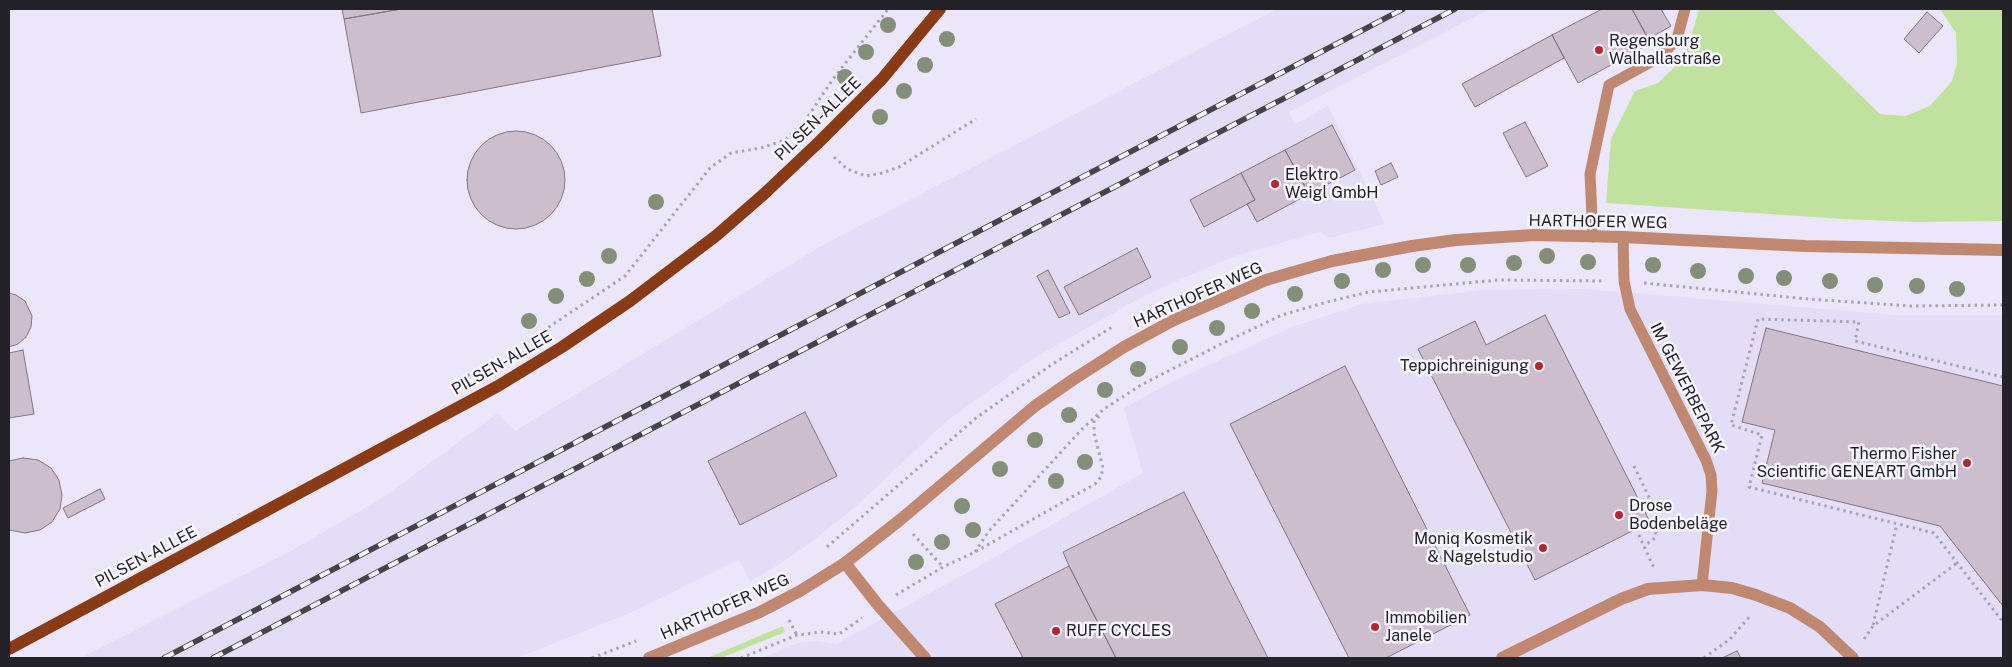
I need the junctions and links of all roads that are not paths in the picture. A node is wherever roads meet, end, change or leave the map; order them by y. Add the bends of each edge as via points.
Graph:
1 (940, 9) edge
2 (1685, 9) edge
3 (1592, 237) junction
4 (1623, 237) junction
5 (2003, 250) edge
6 (845, 563) junction
7 (1702, 585) junction
8 (9, 649) edge
9 (1852, 657) edge
10 (649, 658) edge
11 (926, 658) edge
12 (1502, 658) edge

1 - 8 main road, PILSEN-ALLEE via 882,79 819,142 717,235 630,301 498,386
2 - 3 lane via 1676,38 1660,57 1609,85 1590,174
3 - 4 street, HARTHOFER WEG
3 - 6 street, HARTHOFER WEG via 1534,235 1412,246 1332,261 1266,280 1225,297 1124,347 1035,406 905,517
4 - 5 street, HARTHOFER WEG via 1805,246
4 - 7 lane, IM GEWERBEPARK via 1624,281 1632,314 1711,475
6 - 10 street, HARTHOFER WEG via 767,609
6 - 11 street via 878,606
7 - 9 street via 1732,588 1790,608 1820,627
7 - 12 street via 1648,589

